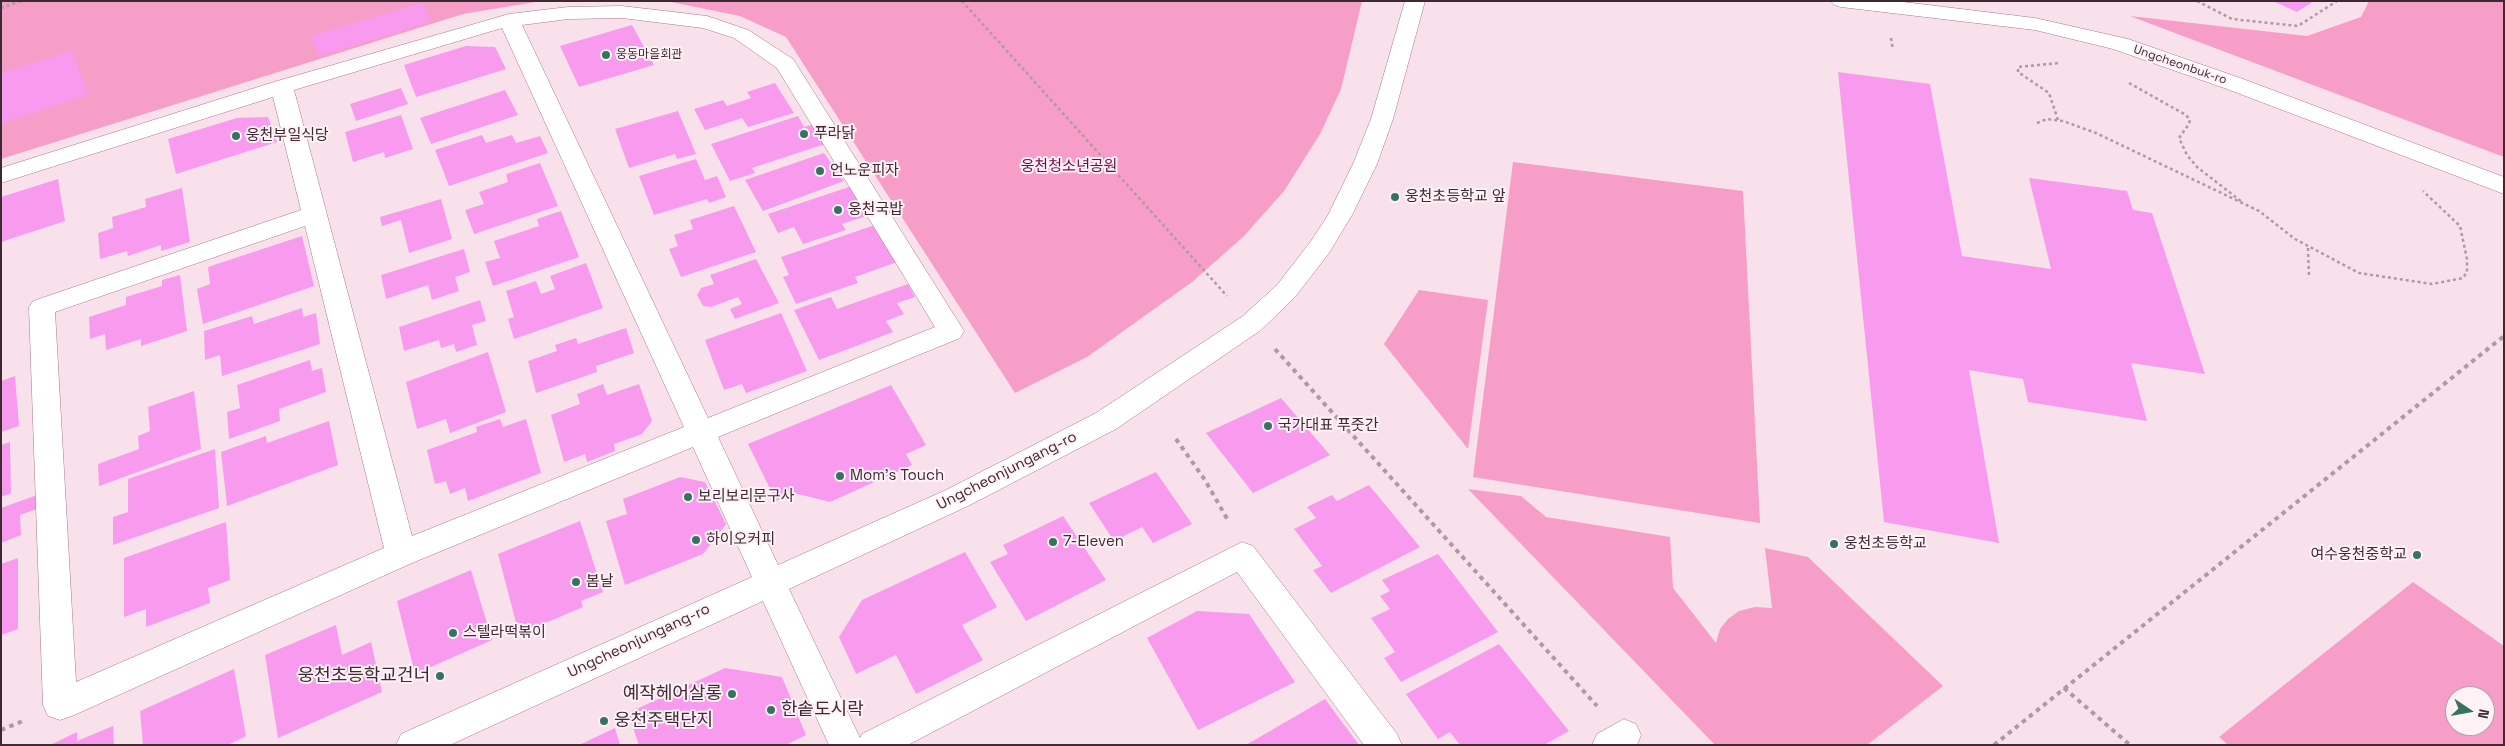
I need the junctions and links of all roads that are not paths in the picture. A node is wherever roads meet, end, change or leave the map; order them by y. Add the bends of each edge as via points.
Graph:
1 (1415, 1) edge
2 (1841, 1) edge
3 (510, 20) junction
4 (282, 87) junction
5 (1, 176) edge
6 (2504, 186) edge
7 (314, 214) junction
8 (702, 432) junction
9 (401, 554) junction
10 (772, 580) junction
11 (413, 745) edge
12 (846, 745) edge
13 (874, 745) edge
14 (1385, 745) edge

1 - 10 street, Ungcheonjungang-ro via 1382,119 1340,215 1286,291 1252,323 1106,421 957,498
2 - 6 street, Ungcheonbuk-ro via 2035,24 2120,44
3 - 4 street
3 - 8 street
3 - 8 street via 568,13 622,12 707,22 741,34 785,64 950,331
4 - 5 street
4 - 7 street
7 - 9 street
7 - 9 street via 42,307 60,705
8 - 9 street
8 - 10 street
10 - 11 street, Ungcheonjungang-ro
10 - 12 street
13 - 14 street via 1242,555

